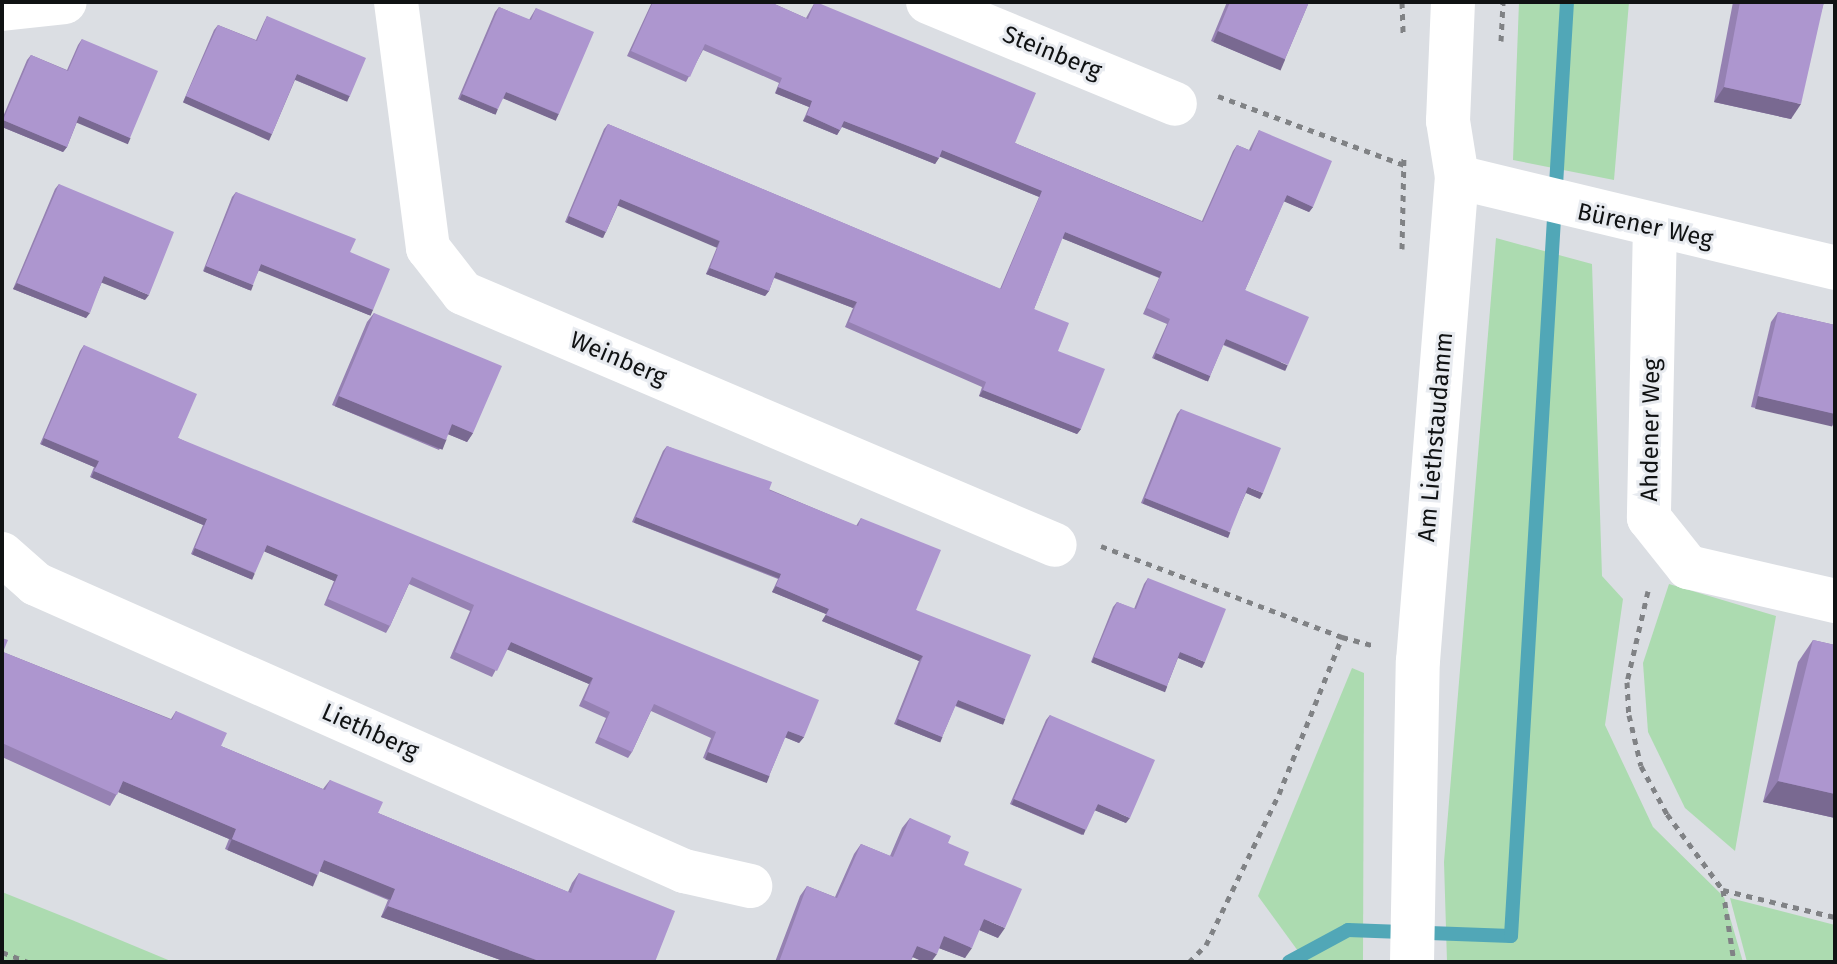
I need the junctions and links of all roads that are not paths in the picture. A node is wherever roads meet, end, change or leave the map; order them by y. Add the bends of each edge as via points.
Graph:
1 (65, 2) edge
2 (396, 2) edge
3 (928, 2) edge
4 (1453, 2) edge
5 (2, 9) edge
6 (1175, 104) road end
7 (1453, 167) junction
8 (1655, 225) junction
9 (1835, 268) edge
10 (1055, 545) road end
11 (2, 554) edge
12 (1835, 601) edge
13 (750, 886) dead end
14 (1412, 962) edge

1 - 5 street
2 - 10 street, Weinberg via 428,248 463,293
3 - 6 street, Steinberg
4 - 7 street, Am Liethstaudamm
7 - 8 street, Bürener Weg via 1531,200
7 - 14 street, Am Liethstaudamm via 1418,661
8 - 9 street, Bürener Weg
8 - 12 street, Ahdener Weg via 1649,518 1688,567
11 - 13 street, Liethberg via 36,584 684,871

